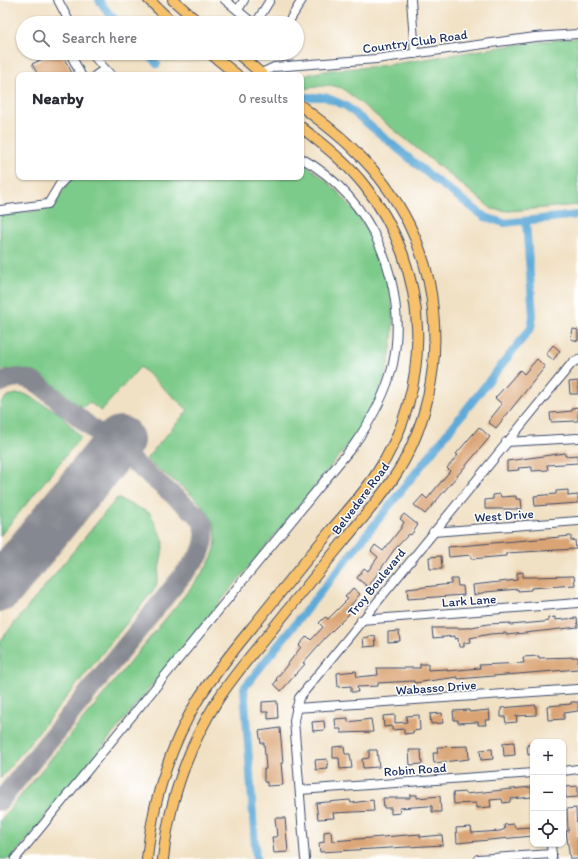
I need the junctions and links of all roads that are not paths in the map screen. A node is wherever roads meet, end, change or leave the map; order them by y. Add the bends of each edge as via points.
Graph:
1 (58, 0) edge
2 (149, 0) edge
3 (173, 0) edge
4 (226, 0) edge
5 (244, 0) edge
6 (270, 0) edge
7 (302, 0) edge
8 (411, 0) edge
9 (238, 10) junction
10 (66, 16) edge
11 (166, 16) edge
12 (192, 16) edge
13 (245, 16) edge
14 (260, 16) edge
15 (292, 16) edge
16 (578, 34) edge
17 (415, 54) junction
18 (74, 60) edge
19 (97, 60) edge
20 (219, 60) edge
21 (244, 60) edge
22 (105, 69) junction
23 (80, 72) edge
24 (100, 72) edge
25 (108, 72) edge
26 (233, 72) edge
27 (259, 72) edge
28 (265, 72) edge
29 (304, 109) edge
30 (304, 130) edge
31 (304, 160) edge
32 (64, 180) edge
33 (0, 210) edge
34 (578, 360) edge
35 (578, 438) edge
36 (506, 442) junction
37 (578, 521) edge
38 (432, 532) junction
39 (298, 572) junction
40 (310, 582) junction
41 (578, 604) edge
42 (361, 620) junction
43 (578, 689) edge
44 (296, 708) junction
45 (578, 770) edge
46 (566, 771) edge
47 (530, 773) edge
48 (300, 790) junction
49 (552, 856) edge
50 (15, 859) edge
51 (147, 859) edge
52 (163, 859) edge
53 (305, 859) edge
54 (478, 859) edge

1 - 10 street
2 - 11 main road
3 - 12 main road
4 - 9 street
5 - 9 street
6 - 14 street
7 - 15 street
8 - 17 street
9 - 13 street
16 - 17 street, Country Club Road via 535,37
17 - 28 street, Country Club Road via 361,61 274,67
18 - 23 street
19 - 22 street
20 - 26 main road
21 - 27 main road
22 - 24 street
22 - 25 street
29 - 40 main road, Belvedere Road via 358,154 380,178 402,210 418,244 426,269 435,332 430,389 422,420 412,444 386,488
30 - 39 main road, Belvedere Road via 355,174 386,216 402,250 409,273 415,297 418,336 413,387 405,417 392,446 370,482
31 - 50 street via 327,176 352,201 373,231 384,257 395,301 397,324 392,365 382,397 366,428 353,446
32 - 33 street via 48,204
34 - 36 street, Troy Boulevard via 572,363
35 - 36 street
36 - 38 street, Troy Boulevard
37 - 38 street, West Drive
38 - 42 street, Troy Boulevard
39 - 40 main road
39 - 51 main road, Belvedere Road via 225,660 191,714 174,749 161,785
40 - 52 main road, Belvedere Road via 232,679 205,722 178,787
41 - 42 street, Lark Lane
42 - 44 street, Troy Boulevard via 305,688
43 - 44 street, Wabasso Drive
44 - 48 street, Troy Boulevard via 294,720
45 - 46 street
47 - 48 street, Robin Road
48 - 53 street, Troy Boulevard
49 - 54 street

